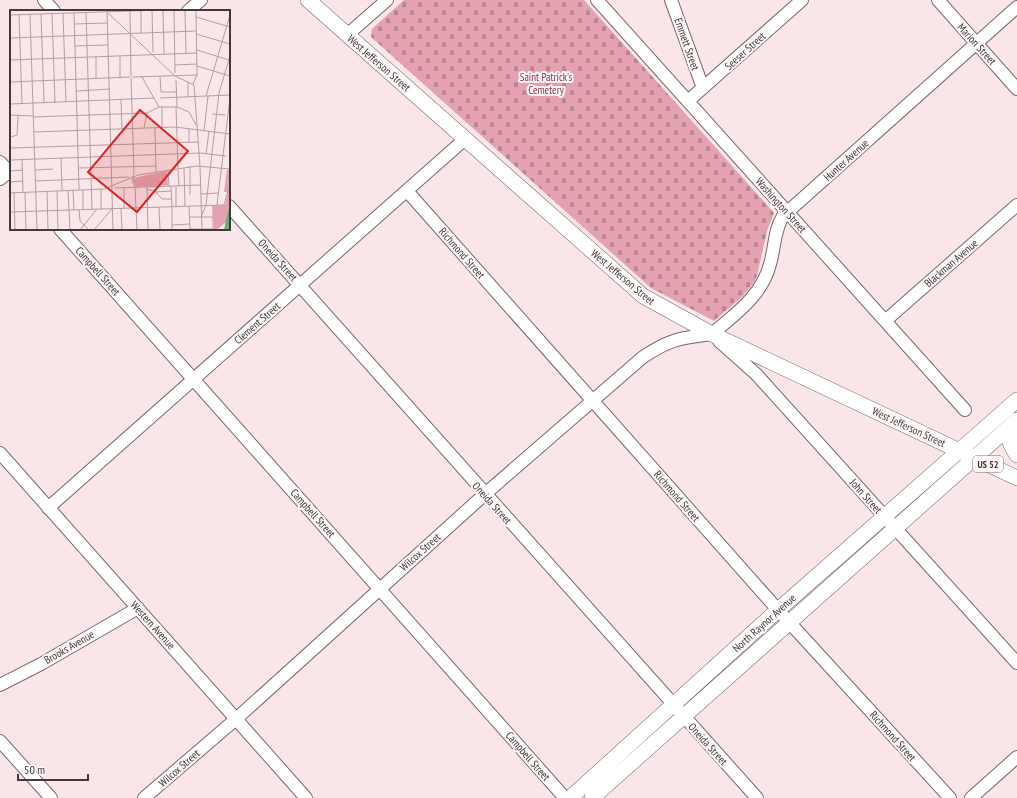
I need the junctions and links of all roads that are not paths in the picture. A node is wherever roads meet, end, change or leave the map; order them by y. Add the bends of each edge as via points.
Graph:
1 (44, 0) edge
2 (200, 0) edge
3 (308, 0) edge
4 (387, 0) edge
5 (597, 0) edge
6 (671, 0) edge
7 (802, 0) edge
8 (938, 0) edge
9 (1017, 7) edge
10 (53, 10) edge
11 (189, 10) edge
12 (347, 35) junction
13 (976, 44) junction
14 (703, 88) junction
15 (1017, 89) edge
16 (688, 101) junction
17 (465, 139) junction
18 (0, 162) edge
19 (8, 174) edge
20 (407, 191) junction
21 (1017, 205) edge
22 (230, 207) edge
23 (788, 212) junction
24 (61, 230) edge
25 (300, 285) junction
26 (885, 321) junction
27 (712, 334) junction
28 (194, 379) junction
29 (1017, 400) edge
30 (593, 402) junction
31 (965, 410) dead end
32 (1016, 420) edge
33 (959, 451) junction
34 (0, 453) edge
35 (1017, 455) edge
36 (976, 458) junction
37 (1017, 478) edge
38 (484, 494) junction
39 (48, 508) junction
40 (884, 516) junction
41 (896, 529) junction
42 (380, 588) junction
43 (138, 608) junction
44 (778, 610) junction
45 (790, 623) junction
46 (1017, 663) edge
47 (0, 685) edge
48 (672, 705) junction
49 (683, 717) junction
50 (236, 719) junction
51 (0, 741) edge
52 (1017, 757) edge
53 (51, 798) edge
54 (144, 798) edge
55 (306, 798) edge
56 (565, 798) edge
57 (570, 798) edge
58 (592, 798) edge
59 (757, 798) edge
60 (950, 798) edge
61 (970, 798) edge

1 - 10 street
2 - 11 street
3 - 12 main road, West Jefferson Street
4 - 12 street
5 - 16 street, Washington Street
6 - 14 street, Emmett Street
7 - 14 street, Seeser Street
8 - 13 street, Marion Street
9 - 13 street, Hunter Avenue
12 - 17 main road, West Jefferson Street
13 - 15 street, Marion Street
13 - 23 street, Hunter Avenue
14 - 16 street, Seeser Street
16 - 23 street, Washington Street
17 - 20 street, Clement Street
17 - 27 main road, West Jefferson Street via 643,296
18 - 19 street
20 - 25 street, Clement Street
20 - 30 street, Richmond Street
21 - 26 street, Blackman Avenue
22 - 25 street, Oneida Street
23 - 26 street, Washington Street
23 - 27 street, Hunter Avenue via 778,224 763,284 750,301
24 - 28 street, Campbell Street
25 - 28 street, Clement Street
25 - 38 street, Oneida Street
26 - 31 street, Washington Street
27 - 30 street, Wilcox Street via 679,338 660,346 643,357
27 - 33 main road, West Jefferson Street
27 - 40 street, John Street via 756,374
28 - 39 street, Clement Street
28 - 42 street, Campbell Street
29 - 33 main road, US 52
30 - 38 street, Wilcox Street
30 - 44 street, Richmond Street
32 - 35 main road, US 52 via 1009,433 1010,445
32 - 36 main road, North Raynor Avenue
33 - 36 main road, West Jefferson Street / US 52
33 - 40 main road, North Raynor Avenue
34 - 39 street, Western Avenue
36 - 37 main road, West Jefferson Street / US 52
36 - 41 main road, North Raynor Avenue
38 - 42 street, Wilcox Street
38 - 48 street, Oneida Street
39 - 43 street, Western Avenue
40 - 41 street, John Street
40 - 44 main road, North Raynor Avenue
41 - 45 main road, North Raynor Avenue
41 - 46 street, John Street
42 - 50 street, Wilcox Street
42 - 56 street, Campbell Street
43 - 47 street, Brooks Avenue
43 - 50 street, Western Avenue
44 - 45 street, Richmond Street
44 - 48 main road, North Raynor Avenue
45 - 49 main road, North Raynor Avenue
45 - 60 street, Richmond Street
48 - 49 street, Oneida Street
48 - 57 main road, North Raynor Avenue
49 - 58 main road, North Raynor Avenue
49 - 59 street, Oneida Street
50 - 54 street, Wilcox Street
50 - 55 street, Western Avenue
51 - 53 street
52 - 61 street

